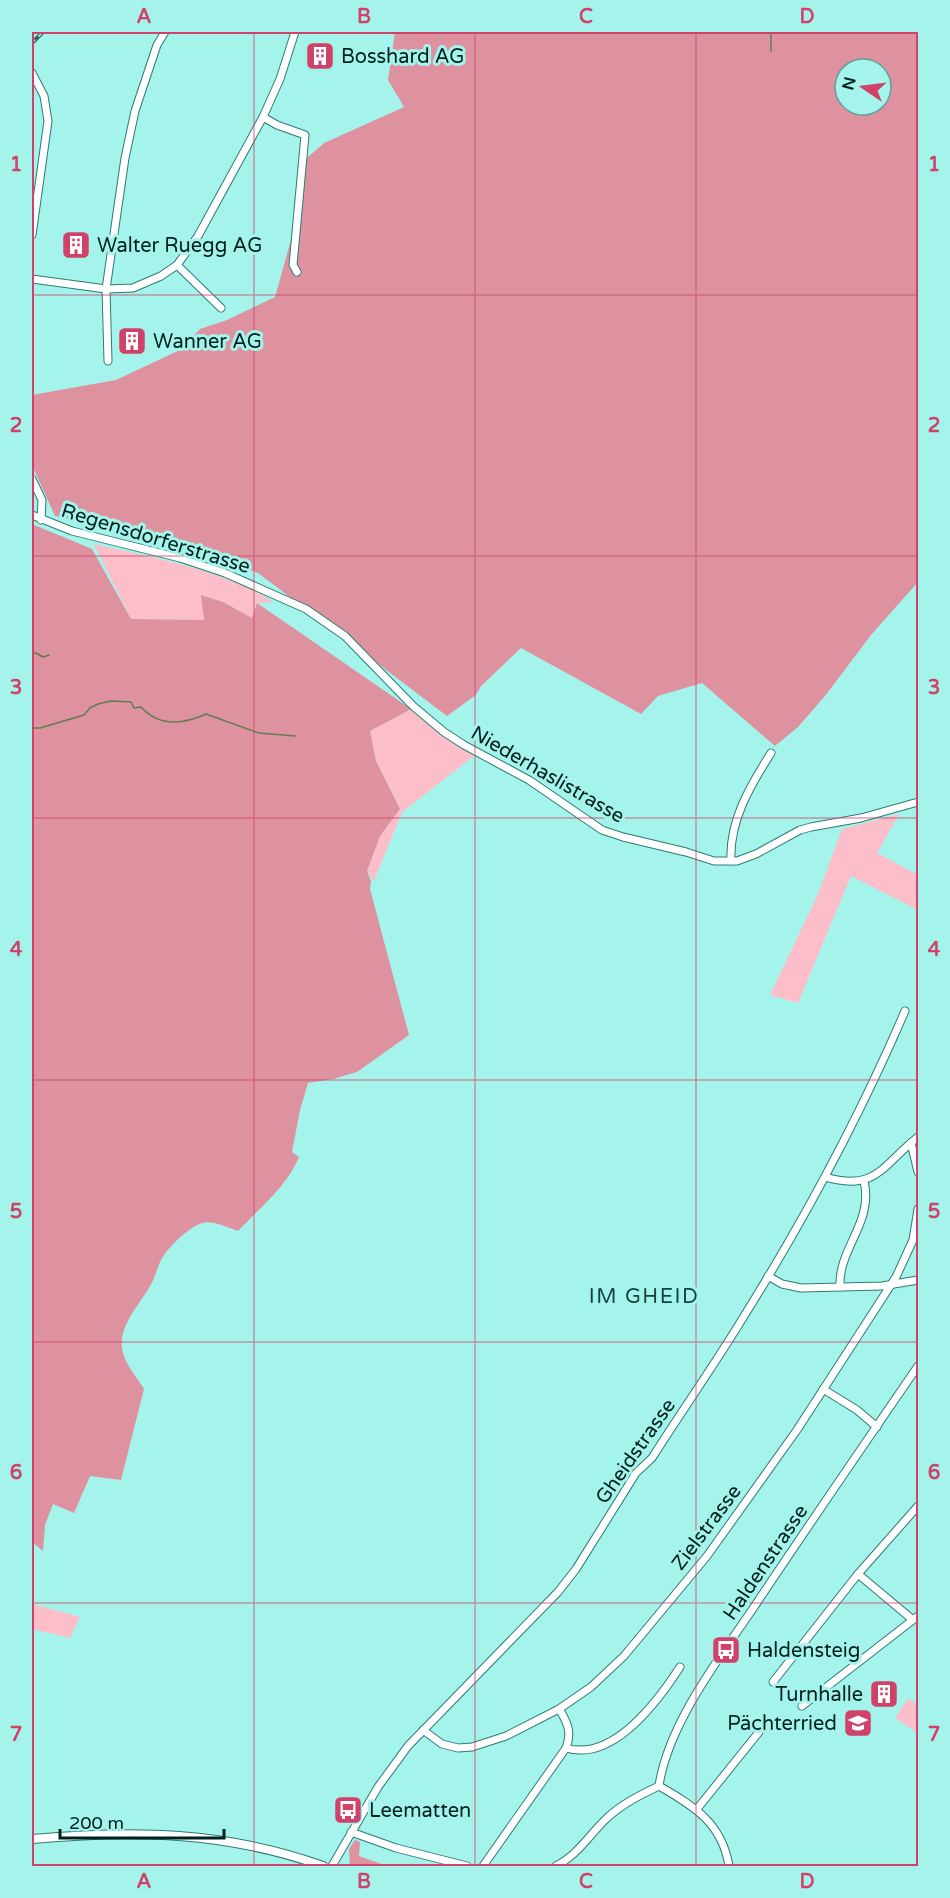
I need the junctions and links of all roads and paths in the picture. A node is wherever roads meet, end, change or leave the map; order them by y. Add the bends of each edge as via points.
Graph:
1 (165, 32) edge
2 (295, 32) edge
3 (32, 72) edge
4 (263, 117) junction
5 (34, 203) edge
6 (32, 235) edge
7 (177, 265) junction
8 (297, 272) dead end
9 (32, 279) edge
10 (106, 289) junction
11 (221, 308) dead end
12 (108, 361) dead end
13 (32, 479) edge
14 (32, 515) edge
15 (41, 520) junction
16 (386, 677) joint
17 (771, 753) dead end
18 (918, 802) edge
19 (731, 861) junction
20 (904, 1011) dead end
21 (918, 1137) edge
22 (911, 1143) junction
23 (918, 1172) edge
24 (825, 1177) junction
25 (864, 1181) junction
26 (918, 1209) edge
27 (768, 1276) junction
28 (918, 1280) edge
29 (890, 1285) junction
30 (840, 1287) junction
31 (918, 1366) edge
32 (823, 1389) junction
33 (877, 1427) junction
34 (918, 1506) edge
35 (858, 1574) junction
36 (916, 1618) edge
37 (680, 1667) dead end
38 (773, 1682) dead end
39 (801, 1706) dead end
40 (559, 1709) junction
41 (423, 1730) junction
42 (759, 1732) dead end
43 (566, 1748) junction
44 (659, 1786) junction
45 (697, 1809) junction
46 (351, 1832) junction
47 (32, 1839) edge
48 (323, 1866) edge
49 (332, 1866) edge
50 (467, 1866) edge
51 (483, 1866) edge
52 (556, 1866) edge
53 (729, 1866) edge

1 - 10 street via 135,111
2 - 4 street
3 - 5 street via 48,113
4 - 7 street via 198,236
4 - 8 street via 305,135 293,265
5 - 6 street
7 - 10 street via 133,288
7 - 11 street
9 - 10 street
10 - 12 street
13 - 15 street via 42,500
14 - 15 street, Regensdorferstrasse
15 - 16 street, Regensdorferstrasse via 180,558 289,600 345,636
16 - 19 street, Niederhaslistrasse via 444,732 529,780 602,830 704,858
17 - 19 street via 740,809
18 - 19 street, Niederhaslistrasse via 800,830 750,857
20 - 24 street, Gheidstrasse
21 - 22 street
22 - 23 street
22 - 25 street via 883,1170
24 - 25 street
24 - 27 street, Gheidstrasse
25 - 30 street via 864,1213 842,1263
26 - 29 street, Zielstrasse via 913,1240
27 - 30 street via 791,1287
27 - 41 street, Gheidstrasse via 702,1383 652,1458 632,1479 576,1569 532,1622
28 - 29 street
29 - 30 street
29 - 32 street, Zielstrasse
31 - 33 street, Haldenstrasse
32 - 33 street
32 - 40 street, Zielstrasse via 707,1556 652,1624 591,1687
33 - 44 street, Haldenstrasse via 686,1713 668,1748
34 - 35 street
35 - 36 street
35 - 38 street
36 - 39 street
37 - 43 street via 620,1736 597,1748
40 - 41 street, Zielstrasse via 506,1736 472,1747 451,1747
40 - 43 street via 570,1734
41 - 46 street, Gheidstrasse via 384,1778
42 - 45 street
43 - 51 street
44 - 45 street
44 - 52 street via 616,1810 577,1852
45 - 53 street via 722,1842
46 - 49 street, Gheidstrasse
46 - 50 street
47 - 48 main road via 123,1833 203,1837 263,1848

